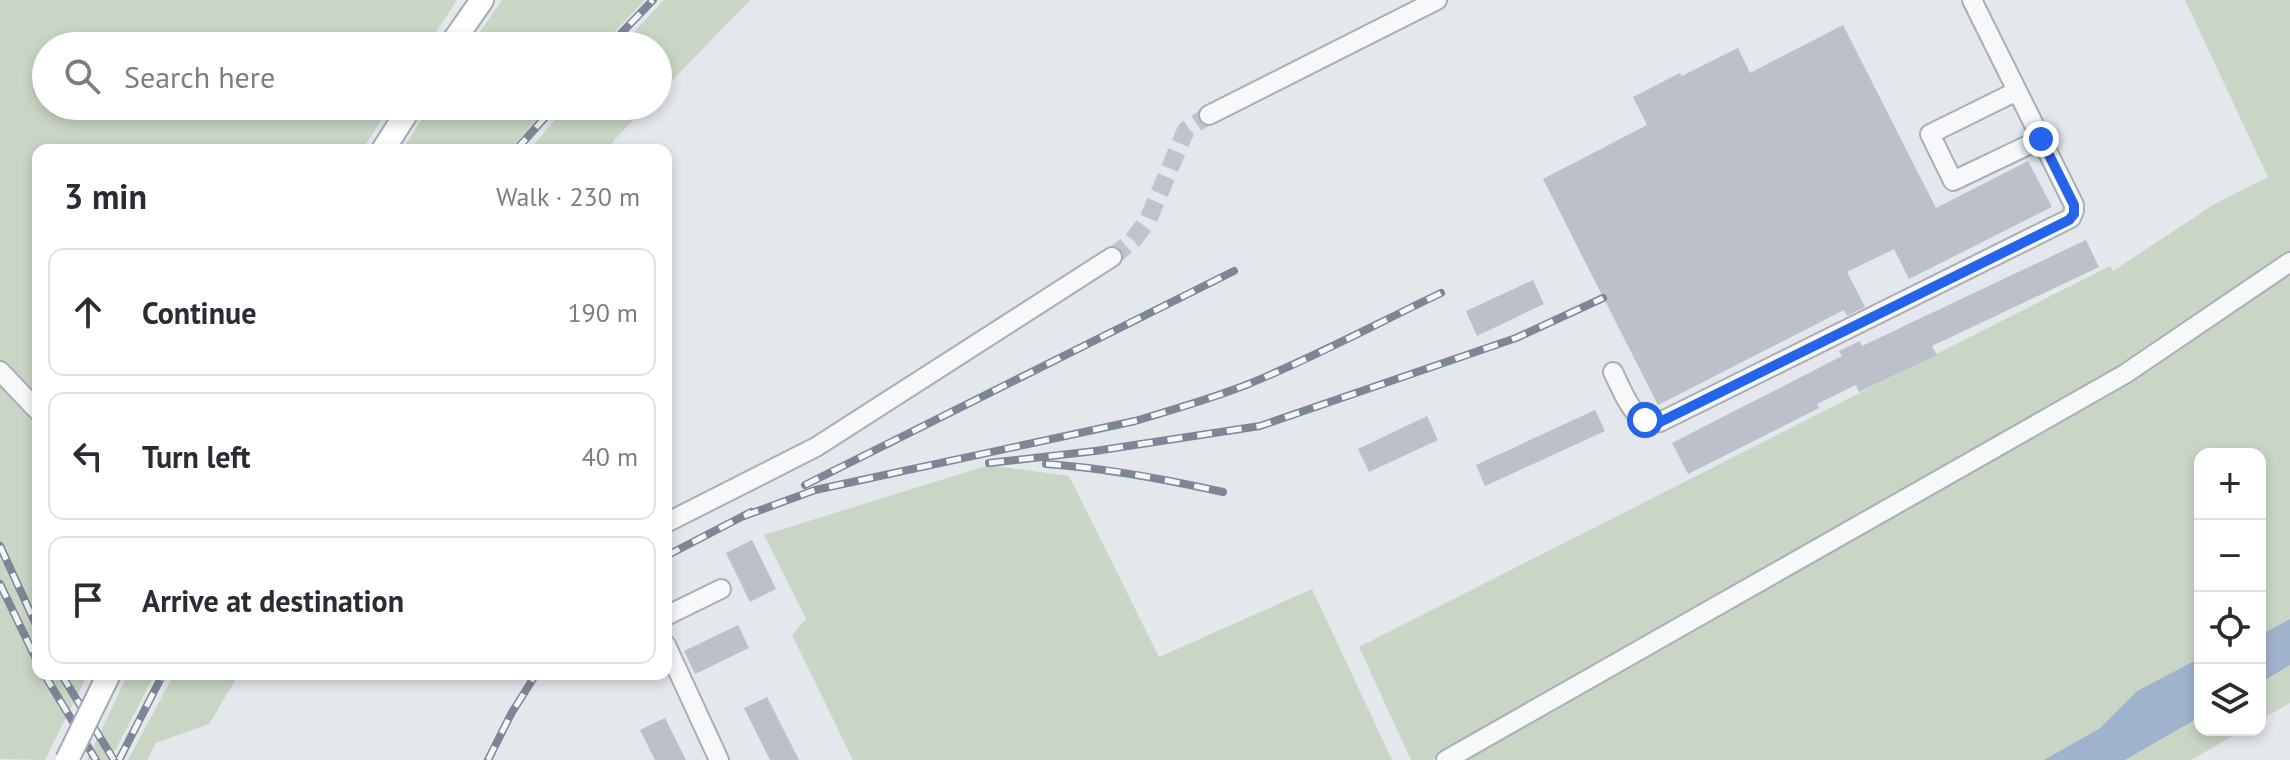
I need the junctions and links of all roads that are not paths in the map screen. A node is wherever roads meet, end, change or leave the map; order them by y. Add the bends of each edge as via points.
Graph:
1 (482, 0) edge
2 (1437, 0) edge
3 (1972, 0) edge
4 (460, 32) edge
5 (2017, 91) junction
6 (1209, 115) tunnel mouth
7 (402, 120) edge
8 (2041, 139) junction
9 (387, 144) edge
10 (1112, 257) tunnel mouth
11 (2290, 262) edge
12 (0, 371) edge
13 (1613, 372) dead end
14 (32, 405) edge
15 (672, 520) edge
16 (721, 589) dead end
17 (672, 613) edge
18 (672, 658) edge
19 (106, 680) edge
20 (67, 760) edge
21 (719, 760) edge
22 (1446, 760) edge

1 - 4 main road
2 - 6 street
3 - 5 street
5 - 8 street
5 - 8 street via 1930,134 1953,181
7 - 9 main road
8 - 13 street via 2074,205 2067,222 1660,422 1638,415
10 - 15 street via 816,447
11 - 22 street via 2125,374
12 - 14 street
16 - 17 street
18 - 21 street
19 - 20 main road, bridge

